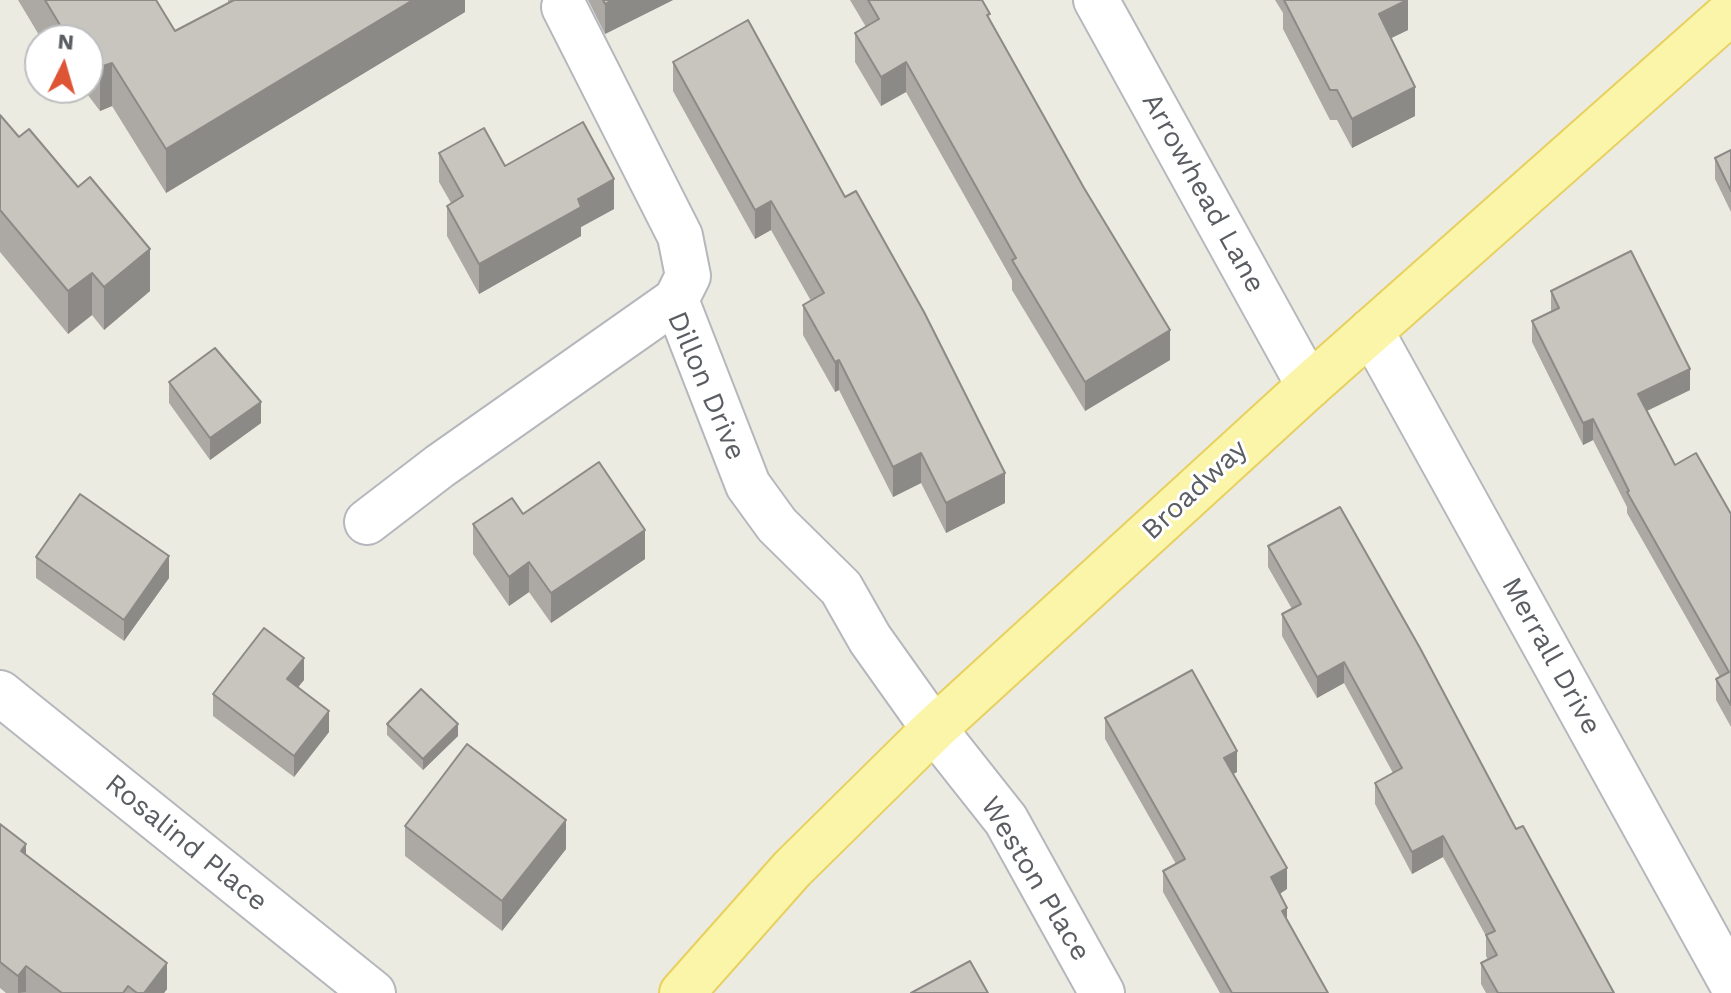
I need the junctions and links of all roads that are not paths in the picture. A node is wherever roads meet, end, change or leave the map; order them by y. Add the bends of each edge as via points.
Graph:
1 (1096, 0) edge
2 (564, 7) dead end
3 (1731, 12) edge
4 (676, 300) junction
5 (1371, 331) junction
6 (1309, 386) junction
7 (367, 522) dead end
8 (0, 693) edge
9 (934, 729) junction
10 (1731, 982) edge
11 (373, 993) edge
12 (682, 993) edge
13 (1102, 993) edge

1 - 6 street, Arrowhead Lane
2 - 4 street via 680,236 688,276
3 - 5 main road, Broadway
4 - 7 street, Dillon Drive
4 - 9 street, Dillon Drive via 748,485 777,525 841,588
5 - 6 main road, Broadway
5 - 10 street, Merrall Drive
6 - 9 main road, Broadway
8 - 11 street, Rosalind Place
9 - 12 main road, Broadway via 792,869
9 - 13 street, Weston Place via 1006,820

